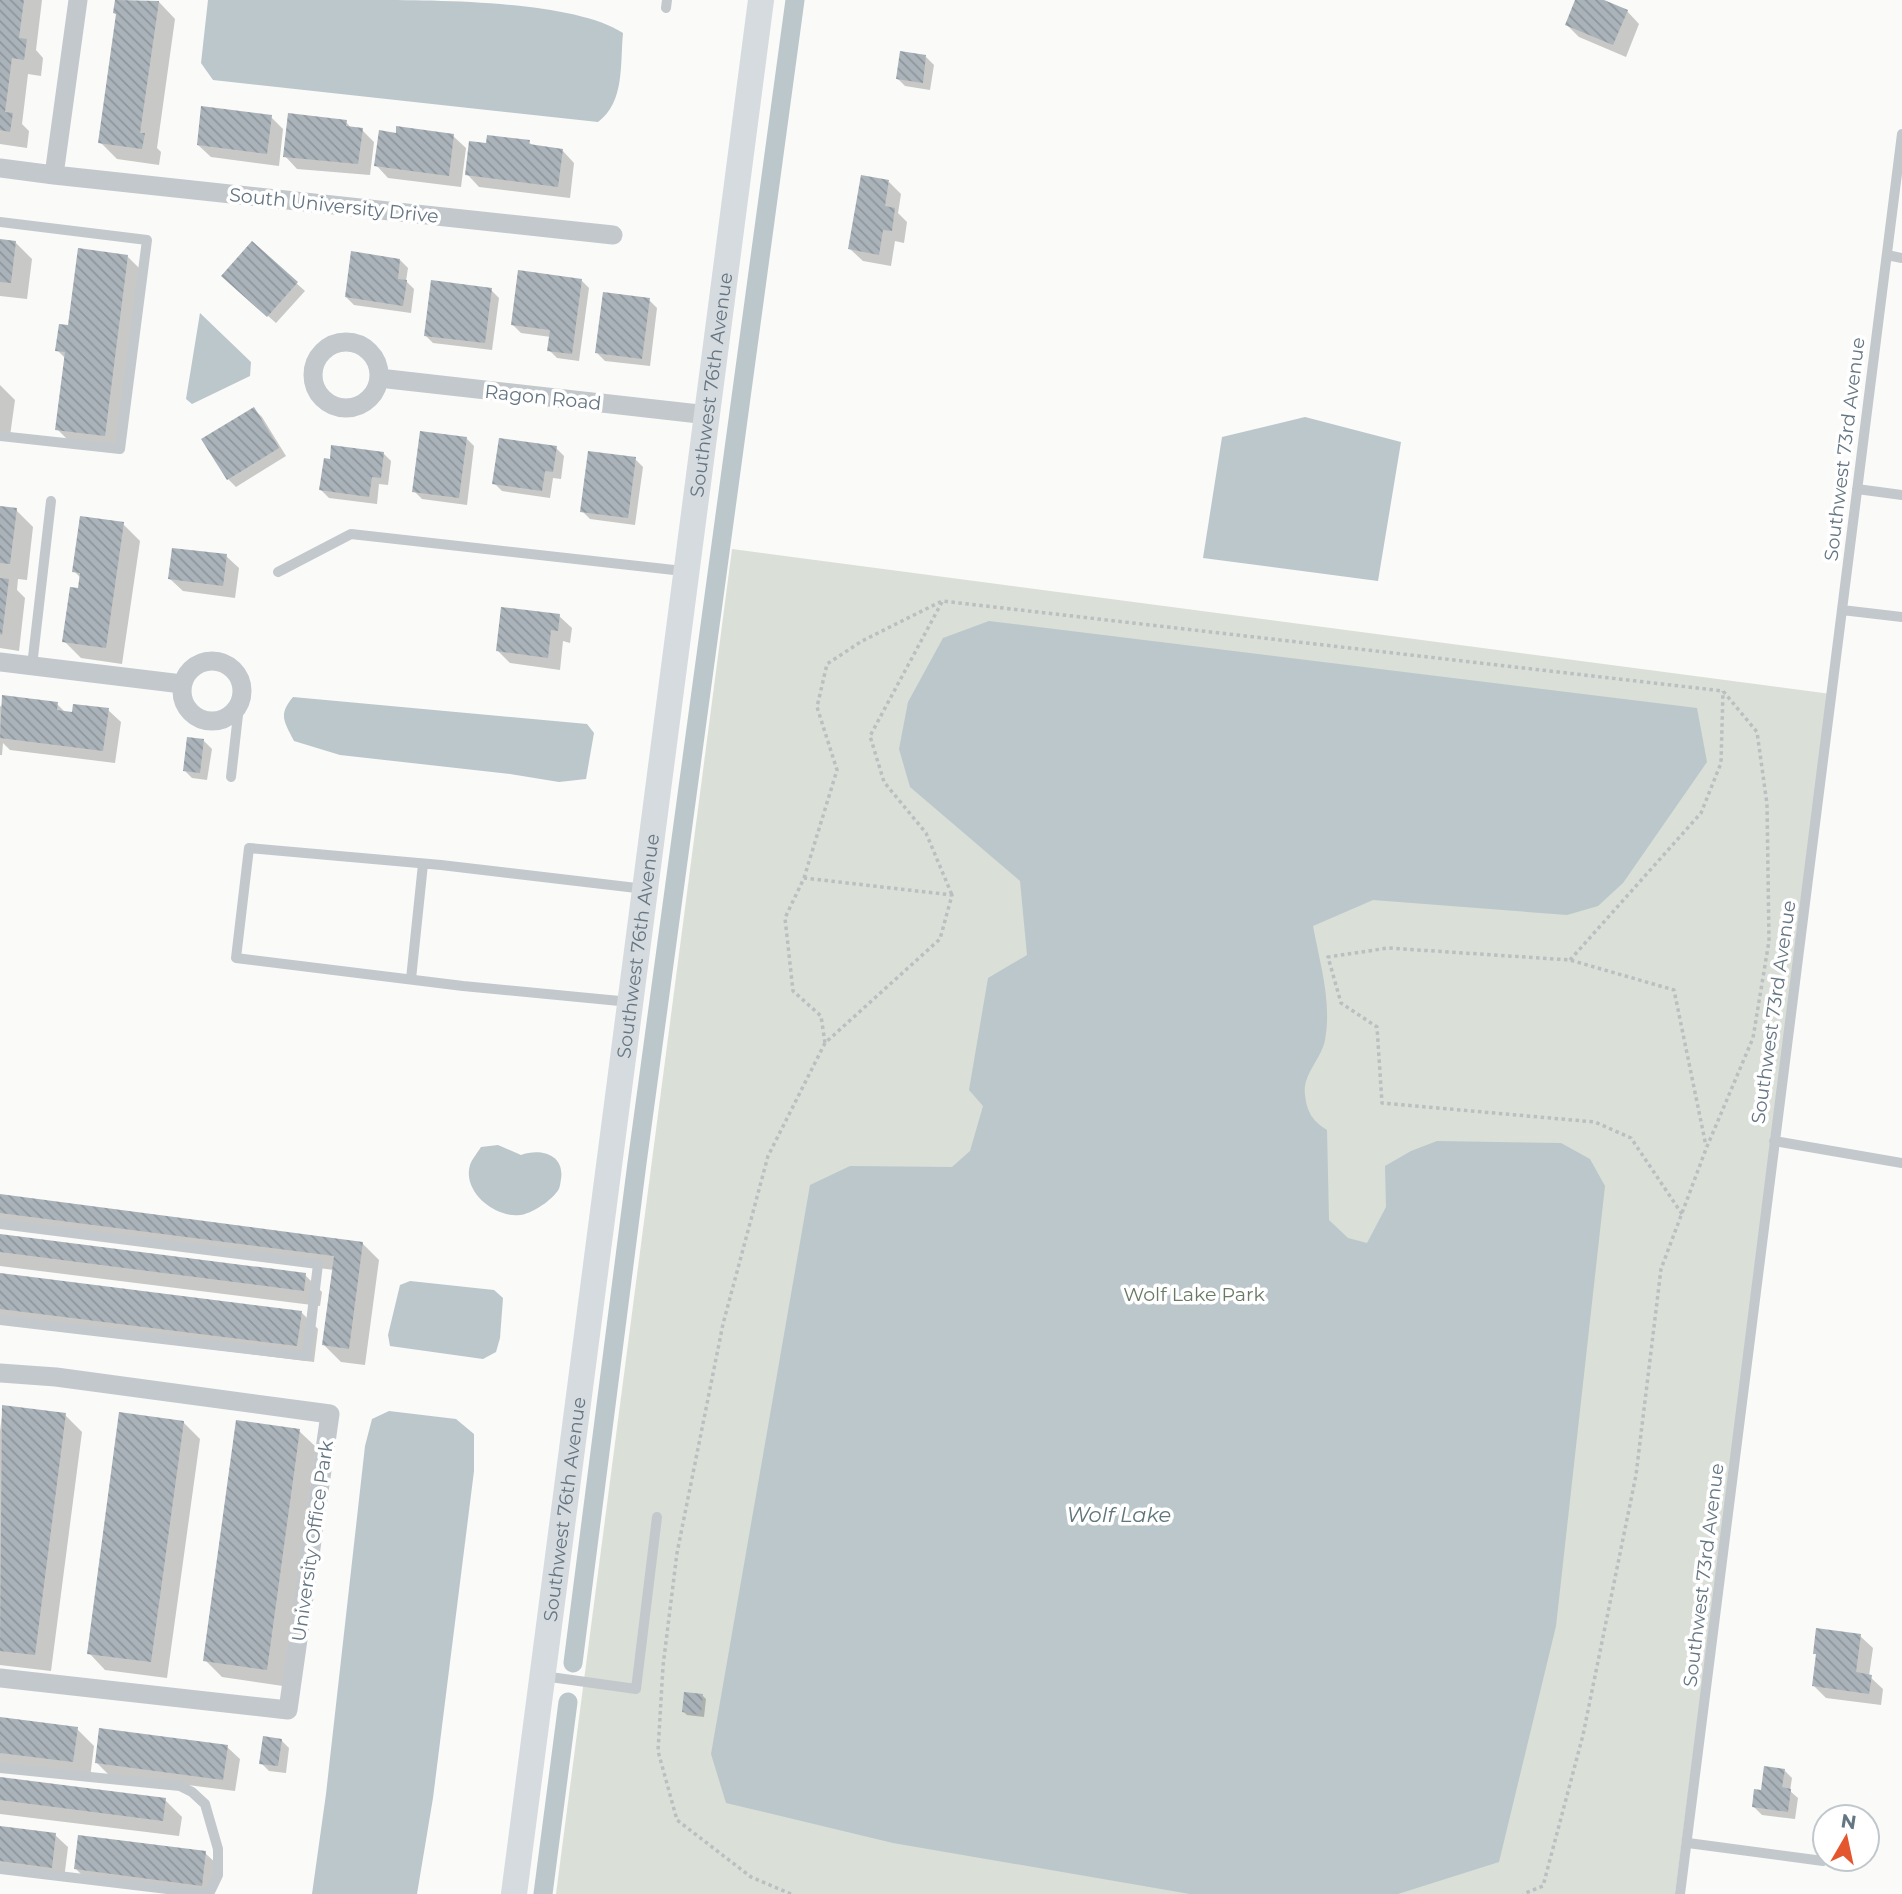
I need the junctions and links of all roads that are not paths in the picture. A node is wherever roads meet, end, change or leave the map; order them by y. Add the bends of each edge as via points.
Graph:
1 (78, 0) edge
2 (761, 0) edge
3 (1902, 134) edge
4 (0, 168) edge
5 (54, 175) junction
6 (0, 222) edge
7 (613, 235) dead end
8 (1887, 254) junction
9 (1902, 258) edge
10 (379, 378) dead end
11 (708, 415) junction
12 (0, 436) edge
13 (1857, 489) junction
14 (1902, 495) edge
15 (51, 501) dead end
16 (687, 571) junction
17 (278, 572) dead end
18 (1842, 610) junction
19 (1902, 617) edge
20 (0, 662) edge
21 (32, 666) junction
22 (182, 684) junction
23 (239, 706) junction
24 (231, 778) dead end
25 (423, 864) junction
26 (646, 889) junction
27 (411, 979) junction
28 (631, 1002) junction
29 (1774, 1142) junction
30 (1902, 1163) edge
31 (0, 1224) edge
32 (0, 1320) edge
33 (0, 1373) edge
34 (657, 1517) dead end
35 (542, 1676) junction
36 (0, 1678) edge
37 (0, 1768) edge
38 (1688, 1843) junction
39 (1811, 1859) edge
40 (0, 1869) edge
41 (514, 1894) edge
42 (1680, 1894) edge

1 - 5 street
2 - 11 street, Southwest 76th Avenue
3 - 8 lane, Southwest 73rd Avenue
4 - 5 street, South University Drive
5 - 7 street, South University Drive
6 - 12 lane via 147,240 120,449
8 - 9 lane
8 - 13 lane, Southwest 73rd Avenue
10 - 11 street, Ragon Road
11 - 16 street, Southwest 76th Avenue
13 - 14 lane
13 - 18 lane, Southwest 73rd Avenue
15 - 21 lane
16 - 17 lane via 351,534
16 - 26 street, Southwest 76th Avenue
18 - 19 lane
18 - 29 lane, Southwest 73rd Avenue
20 - 21 street
21 - 22 street
22 - 23 street via 184,703 196,717 224,719
22 - 23 street via 192,667 212,660 222,662 232,667 242,685
23 - 24 lane
25 - 26 lane
25 - 27 lane
25 - 27 lane via 249,848 236,958
26 - 28 street, Southwest 76th Avenue
27 - 28 lane
28 - 35 street, Southwest 76th Avenue
29 - 30 lane
29 - 38 lane, Southwest 73rd Avenue
31 - 32 lane via 318,1264 307,1356
33 - 36 street, University Office Park via 330,1414 288,1710
34 - 35 lane via 636,1689
35 - 41 street, Southwest 76th Avenue
37 - 40 lane via 180,1786 205,1804 218,1849 218,1875 209,1894
38 - 39 lane
38 - 42 lane, Southwest 73rd Avenue

